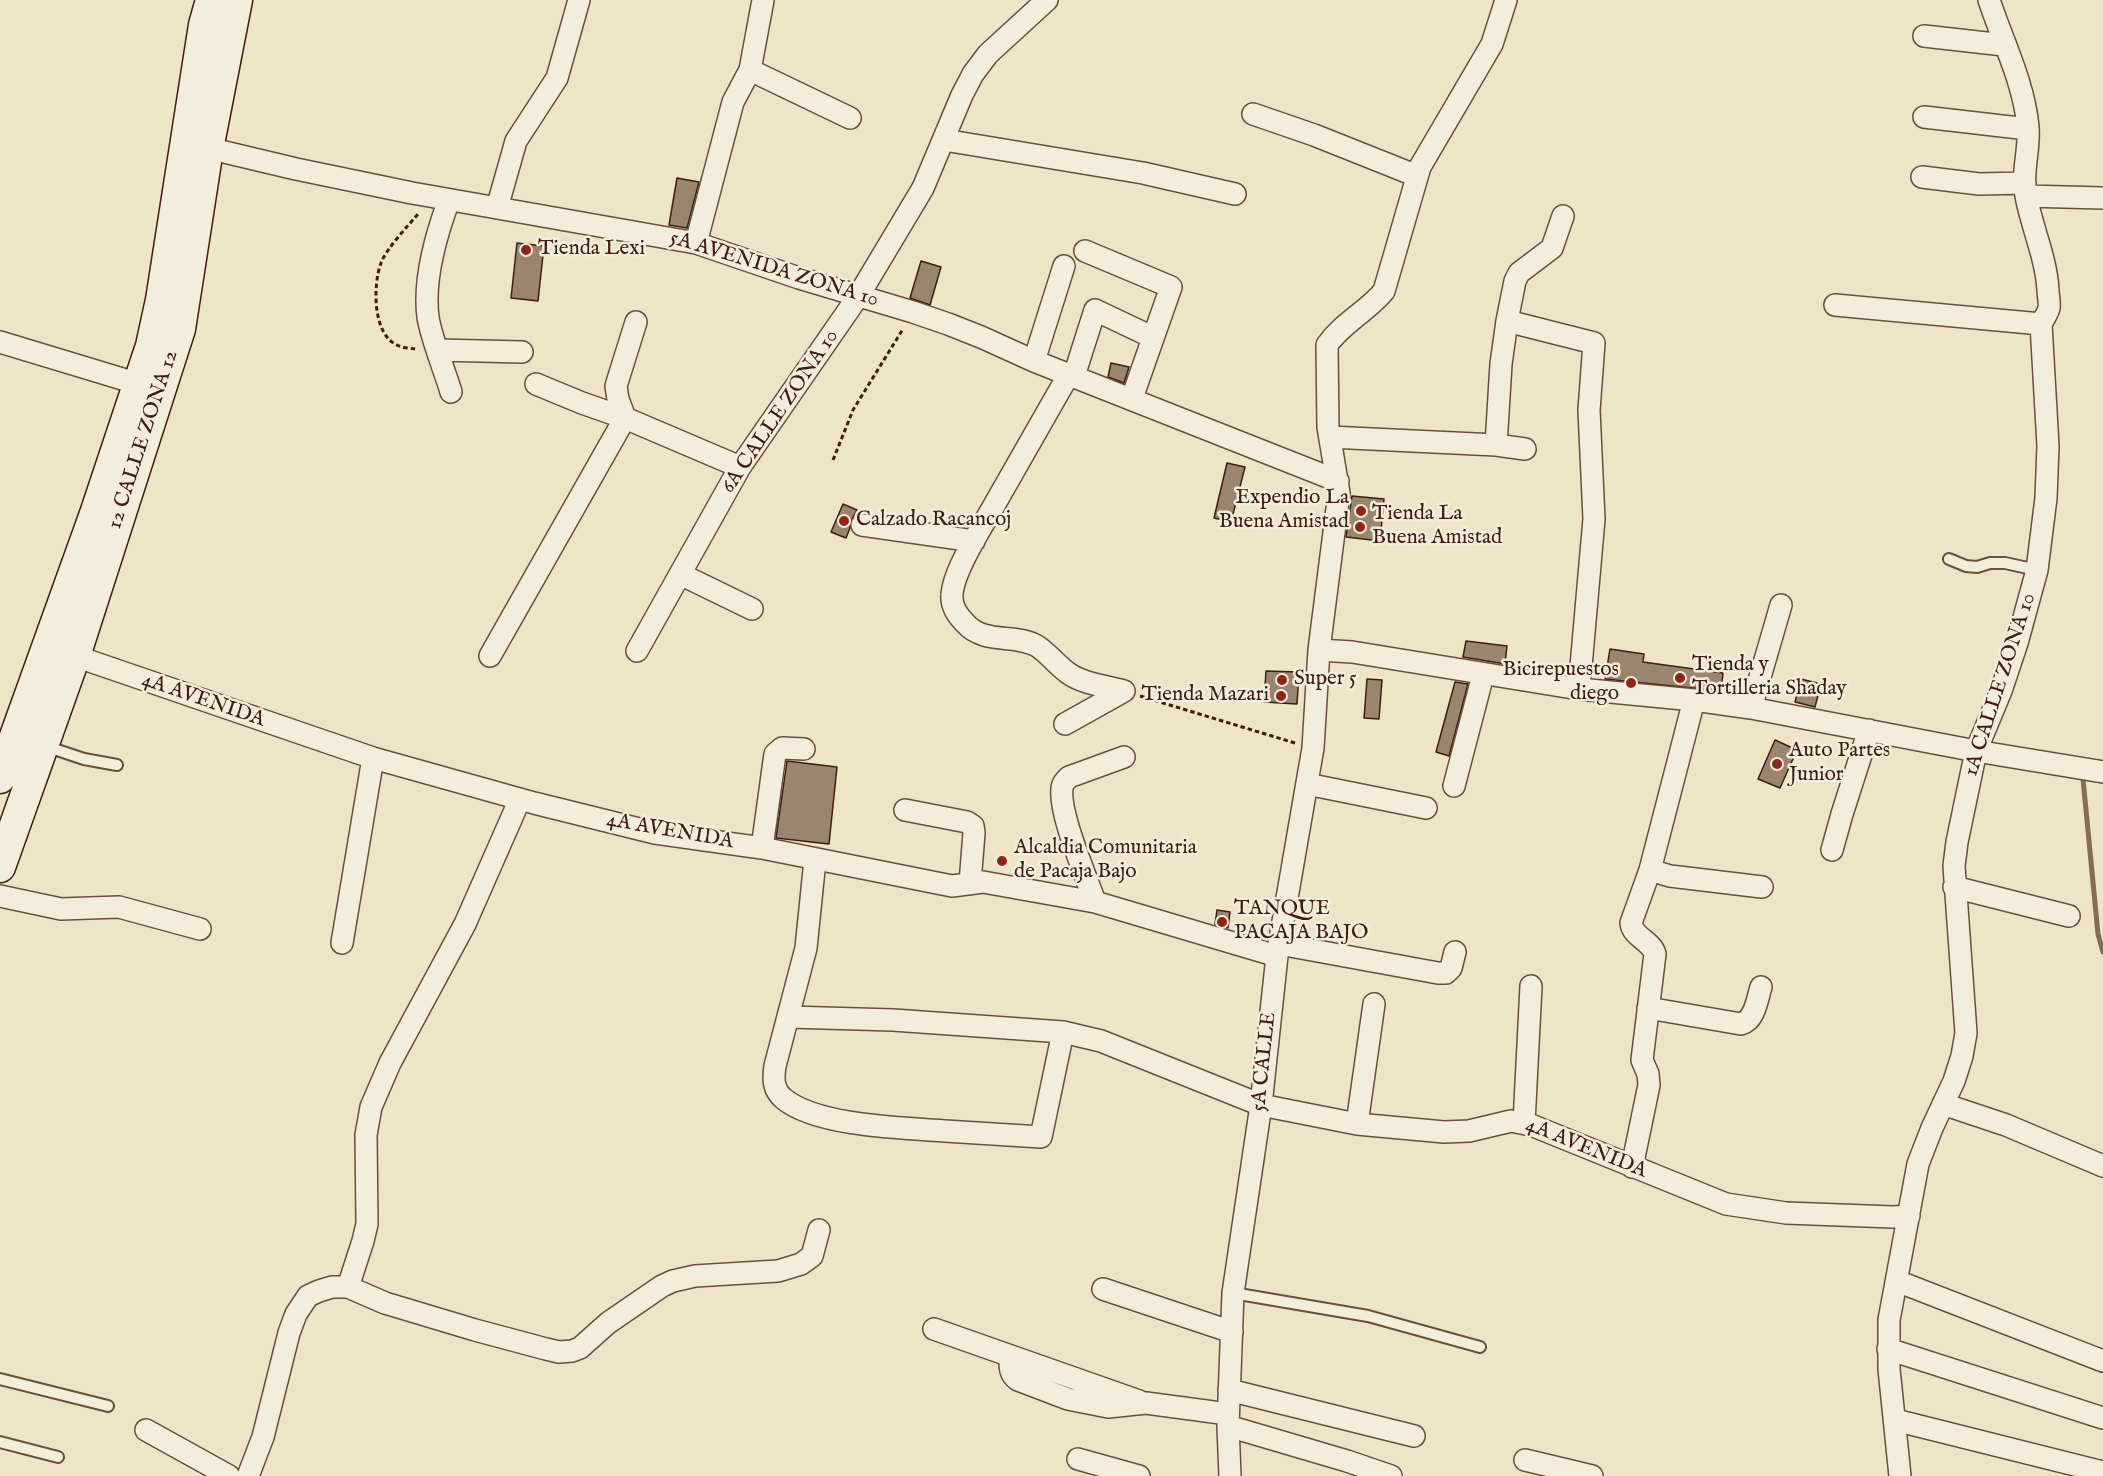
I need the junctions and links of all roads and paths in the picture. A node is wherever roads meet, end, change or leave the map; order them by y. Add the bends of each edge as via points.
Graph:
1 (211, 0) edge
2 (237, 0) edge
3 (579, 0) edge
4 (763, 0) edge
5 (1047, 0) edge
6 (1506, 0) edge
7 (1989, 0) edge
8 (1924, 36) dead end
9 (2004, 45) junction
10 (750, 70) junction
11 (1253, 114) dead end
12 (1924, 117) dead end
13 (850, 118) dead end
14 (2028, 129) junction
15 (944, 140) junction
16 (197, 146) junction
17 (1417, 176) junction
18 (1922, 177) dead end
19 (2025, 189) junction
20 (1235, 194) dead end
21 (441, 198) junction
22 (2103, 198) edge
23 (497, 208) junction
24 (1563, 216) dead end
25 (696, 243) junction
26 (1084, 250) dead end
27 (1064, 266) dead end
28 (859, 295) junction
29 (1835, 305) dead end
30 (913, 312) junction
31 (1507, 321) junction
32 (636, 322) dead end
33 (2041, 324) junction
34 (1152, 337) junction
35 (0, 342) edge
36 (438, 350) junction
37 (522, 352) dead end
38 (1034, 361) junction
39 (1072, 375) junction
40 (139, 384) junction
41 (536, 384) dead end
42 (451, 392) dead end
43 (1132, 398) junction
44 (625, 418) junction
45 (1330, 437) junction
46 (1496, 445) junction
47 (1525, 449) dead end
48 (833, 460) dead end
49 (740, 467) junction
50 (1338, 481) junction
51 (107, 515) junction
52 (862, 525) dead end
53 (974, 541) junction
54 (1949, 559) dead end
55 (2037, 570) junction
56 (680, 574) junction
57 (1781, 605) dead end
58 (752, 609) dead end
59 (1319, 650) junction
60 (637, 651) dead end
61 (75, 656) junction
62 (490, 656) dead end
63 (1483, 675) junction
64 (1579, 689) junction
65 (1124, 691) junction
66 (1694, 700) junction
67 (1752, 708) junction
68 (1065, 724) dead end
69 (1869, 730) junction
70 (43, 746) junction
71 (1313, 748) junction
72 (804, 749) dead end
73 (1976, 751) junction
74 (1124, 757) dead end
75 (373, 758) junction
76 (117, 765) dead end
77 (2103, 772) edge
78 (0, 778) edge
79 (1307, 784) junction
80 (1454, 786) dead end
81 (520, 799) junction
82 (1426, 808) dead end
83 (905, 810) dead end
84 (762, 848) junction
85 (1832, 850) dead end
86 (815, 860) junction
87 (0, 867) edge
88 (1650, 870) junction
89 (970, 883) junction
90 (1762, 887) dead end
91 (1954, 887) junction
92 (0, 896) edge
93 (1095, 902) junction
94 (2069, 916) dead end
95 (200, 928) dead end
96 (342, 943) dead end
97 (1278, 950) junction
98 (1455, 952) dead end
99 (1531, 986) dead end
100 (1761, 987) dead end
101 (1374, 1004) dead end
102 (1648, 1008) junction
103 (789, 1017) junction
104 (1063, 1032) junction
105 (1943, 1104) junction
106 (1261, 1106) junction
107 (1524, 1122) junction
108 (1357, 1124) junction
109 (1632, 1167) junction
110 (2103, 1167) edge
111 (1909, 1216) junction
112 (819, 1230) dead end
113 (1897, 1281) junction
114 (348, 1287) junction
115 (1103, 1290) dead end
116 (1233, 1293) junction
117 (934, 1329) dead end
118 (1232, 1332) junction
119 (1480, 1347) dead end
120 (1888, 1349) junction
121 (2103, 1361) edge
122 (0, 1378) edge
123 (1229, 1390) junction
124 (108, 1406) dead end
125 (2103, 1418) edge
126 (1228, 1420) junction
127 (1895, 1420) junction
128 (146, 1430) dead end
129 (1414, 1436) dead end
130 (0, 1442) edge
131 (58, 1457) dead end
132 (1078, 1459) dead end
133 (1525, 1460) dead end
134 (1345, 1468) edge
135 (2103, 1472) edge
136 (229, 1476) edge
137 (248, 1476) edge
138 (1139, 1476) edge
139 (1230, 1476) edge
140 (1391, 1476) edge
141 (1592, 1476) edge
142 (1900, 1476) edge

1 - 16 street, 12 CALLE ZONA 12 via 204,25
2 - 16 street, 12 CALLE ZONA 12
3 - 23 street via 556,78 516,141
4 - 10 street
5 - 15 street, 6A CALLE ZONA 10 via 988,54 973,74
6 - 17 street, 5A CALLE via 1492,44
7 - 9 street, 1A CALLE ZONA 10
8 - 9 street
9 - 14 street, 1A CALLE ZONA 10 via 2018,82
10 - 13 street
10 - 25 street via 733,102
11 - 17 street
12 - 14 street
14 - 19 street, 1A CALLE ZONA 10
15 - 20 street via 1143,173
15 - 28 street, 6A CALLE ZONA 10 via 923,188
16 - 21 street, 5A AVENIDA ZONA 10
16 - 40 street, 12 CALLE ZONA 12
16 - 51 street, 12 CALLE ZONA 12 via 180,329
17 - 45 street, 5A CALLE via 1384,291 1327,345
18 - 19 street
19 - 22 street
19 - 33 street, 1A CALLE ZONA 10 via 2048,283 2049,309
21 - 23 street, 5A AVENIDA ZONA 10
21 - 36 street via 427,299 428,320
21 - 36 path via 405,228 381,262 376,287 376,309 389,340 397,346
23 - 25 street, 5A AVENIDA ZONA 10
24 - 31 street via 1552,248 1519,273
25 - 28 street, 5A AVENIDA ZONA 10
26 - 34 street via 1170,287
27 - 38 street
28 - 30 street, 5A AVENIDA ZONA 10
28 - 49 street, 6A CALLE ZONA 10
29 - 33 street
30 - 38 street, 5A AVENIDA ZONA 10
30 - 48 path via 853,410
31 - 46 street
31 - 64 street via 1594,343 1589,410 1594,519
32 - 44 street via 616,386
33 - 55 street, 1A CALLE ZONA 10 via 2048,446
34 - 39 street via 1095,310
34 - 43 street
35 - 40 street
36 - 37 street
36 - 42 street
38 - 39 street, 5A AVENIDA ZONA 10
39 - 43 street, 5A AVENIDA ZONA 10
39 - 53 street
40 - 51 street, 12 CALLE ZONA 12
41 - 44 street
43 - 50 street, 5A AVENIDA ZONA 10
44 - 49 street
44 - 62 street
45 - 46 street
45 - 50 street, 5A CALLE
46 - 47 street
49 - 56 street, 6A CALLE ZONA 10
50 - 59 street, 5A CALLE
51 - 61 street, 12 CALLE ZONA 12
51 - 78 street, 12 CALLE ZONA 12
52 - 53 street
53 - 65 street via 952,594 953,605 965,624 984,635 1037,646 1070,674
54 - 55 lane via 1966,566 2005,563
55 - 73 street, 1A CALLE ZONA 10 via 2001,691
56 - 58 street
56 - 60 street, 6A CALLE ZONA 10
57 - 67 street
59 - 63 street
59 - 71 street, 5A CALLE
61 - 70 street, 12 CALLE ZONA 12
61 - 75 street, 4A AVENIDA
63 - 64 street
63 - 80 street
64 - 66 street
65 - 68 street
65 - 71 path
66 - 67 street
66 - 88 street
67 - 69 street
69 - 73 street
69 - 85 street
70 - 76 lane
70 - 87 street, 12 CALLE ZONA 12
71 - 79 street, 5A CALLE
72 - 84 street via 782,748 775,754
73 - 77 street
73 - 91 street, 1A CALLE ZONA 10 via 1957,842
74 - 93 street via 1069,777 1062,789 1066,817
75 - 81 street, 4A AVENIDA
75 - 96 street
79 - 82 street
79 - 97 street, 5A CALLE
81 - 84 street, 4A AVENIDA via 655,833
81 - 114 street via 465,924 390,1063 371,1107 366,1135 366,1224
83 - 89 street via 973,826
84 - 86 street, 4A AVENIDA
86 - 89 street, 4A AVENIDA via 952,886
86 - 103 street via 806,948
88 - 90 street
88 - 102 street via 1631,923 1635,934 1655,954
89 - 93 street, 4A AVENIDA via 1010,885
91 - 94 street
91 - 105 street, 1A CALLE ZONA 10 via 1965,1033 1962,1056
92 - 95 street via 61,909 119,907
93 - 97 street, 4A AVENIDA
97 - 98 street, 4A AVENIDA via 1438,973 1451,968
97 - 106 street, 5A CALLE
99 - 107 street
100 - 102 street via 1747,1023
101 - 108 street
102 - 109 street via 1642,1060 1648,1085
103 - 104 street, 4A AVENIDA
103 - 104 street via 773,1080 784,1100 799,1108 857,1124 1041,1137
104 - 106 street, 4A AVENIDA via 1101,1041
105 - 110 street via 2006,1125
105 - 111 street, 1A CALLE ZONA 10 via 1918,1164
106 - 108 street, 4A AVENIDA
106 - 116 street, 5A CALLE
107 - 108 street, 4A AVENIDA via 1444,1132
107 - 109 street, 4A AVENIDA
109 - 111 street, 4A AVENIDA via 1726,1204 1786,1213
111 - 113 street, 1A CALLE ZONA 10
112 - 114 street via 812,1256 801,1264 673,1281 572,1352 475,1330 385,1303
113 - 120 street, 1A CALLE ZONA 10
113 - 121 street
114 - 137 street via 332,1287 308,1296 297,1314 263,1437
115 - 118 street
116 - 118 street, 5A CALLE
116 - 119 lane via 1368,1316
117 - 126 street via 1010,1356 1012,1377 1068,1399 1108,1407 1146,1403
118 - 123 street, 5A CALLE
120 - 125 street
120 - 127 street, 1A CALLE ZONA 10
122 - 124 lane
123 - 126 street, 5A CALLE
123 - 129 street
126 - 134 street
126 - 139 street, 5A CALLE
127 - 135 street
127 - 142 street, 1A CALLE ZONA 10
128 - 136 street
130 - 131 lane
132 - 138 street
133 - 141 street
134 - 140 street

